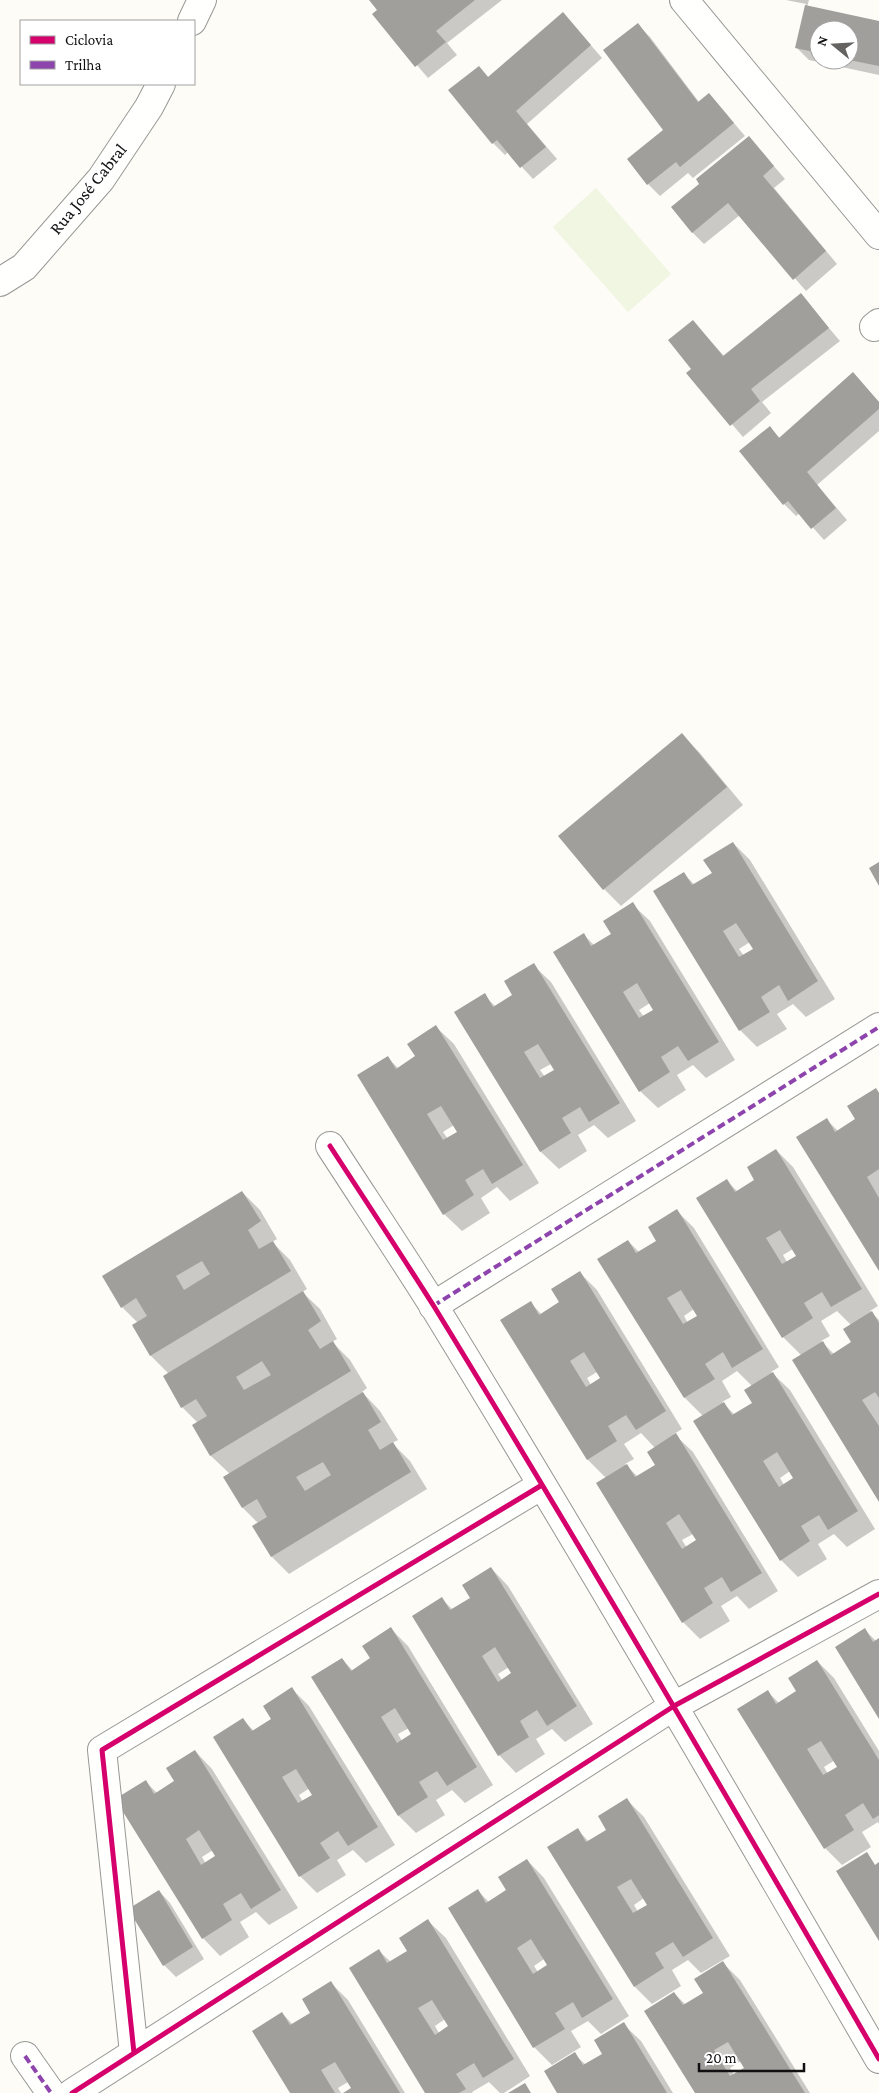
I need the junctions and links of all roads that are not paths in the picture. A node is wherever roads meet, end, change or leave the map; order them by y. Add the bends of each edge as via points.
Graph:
1 (202, 0) edge
2 (684, 0) edge
3 (192, 20) edge
4 (161, 85) edge
5 (879, 235) edge
6 (0, 282) edge
7 (879, 1027) edge
8 (330, 1146) dead end
9 (433, 1306) junction
10 (542, 1485) junction
11 (879, 1594) edge
12 (674, 1706) junction
13 (134, 2053) junction
14 (25, 2056) dead end
15 (879, 2059) edge
16 (50, 2093) edge
17 (72, 2093) edge

1 - 3 street
2 - 5 street
4 - 6 street, Rua José Cabral via 150,107 101,179 24,267
7 - 9 street
8 - 9 street
9 - 10 street
10 - 12 street
10 - 13 street via 102,1750
11 - 12 street
12 - 13 street
12 - 15 street
13 - 17 street
14 - 16 street

